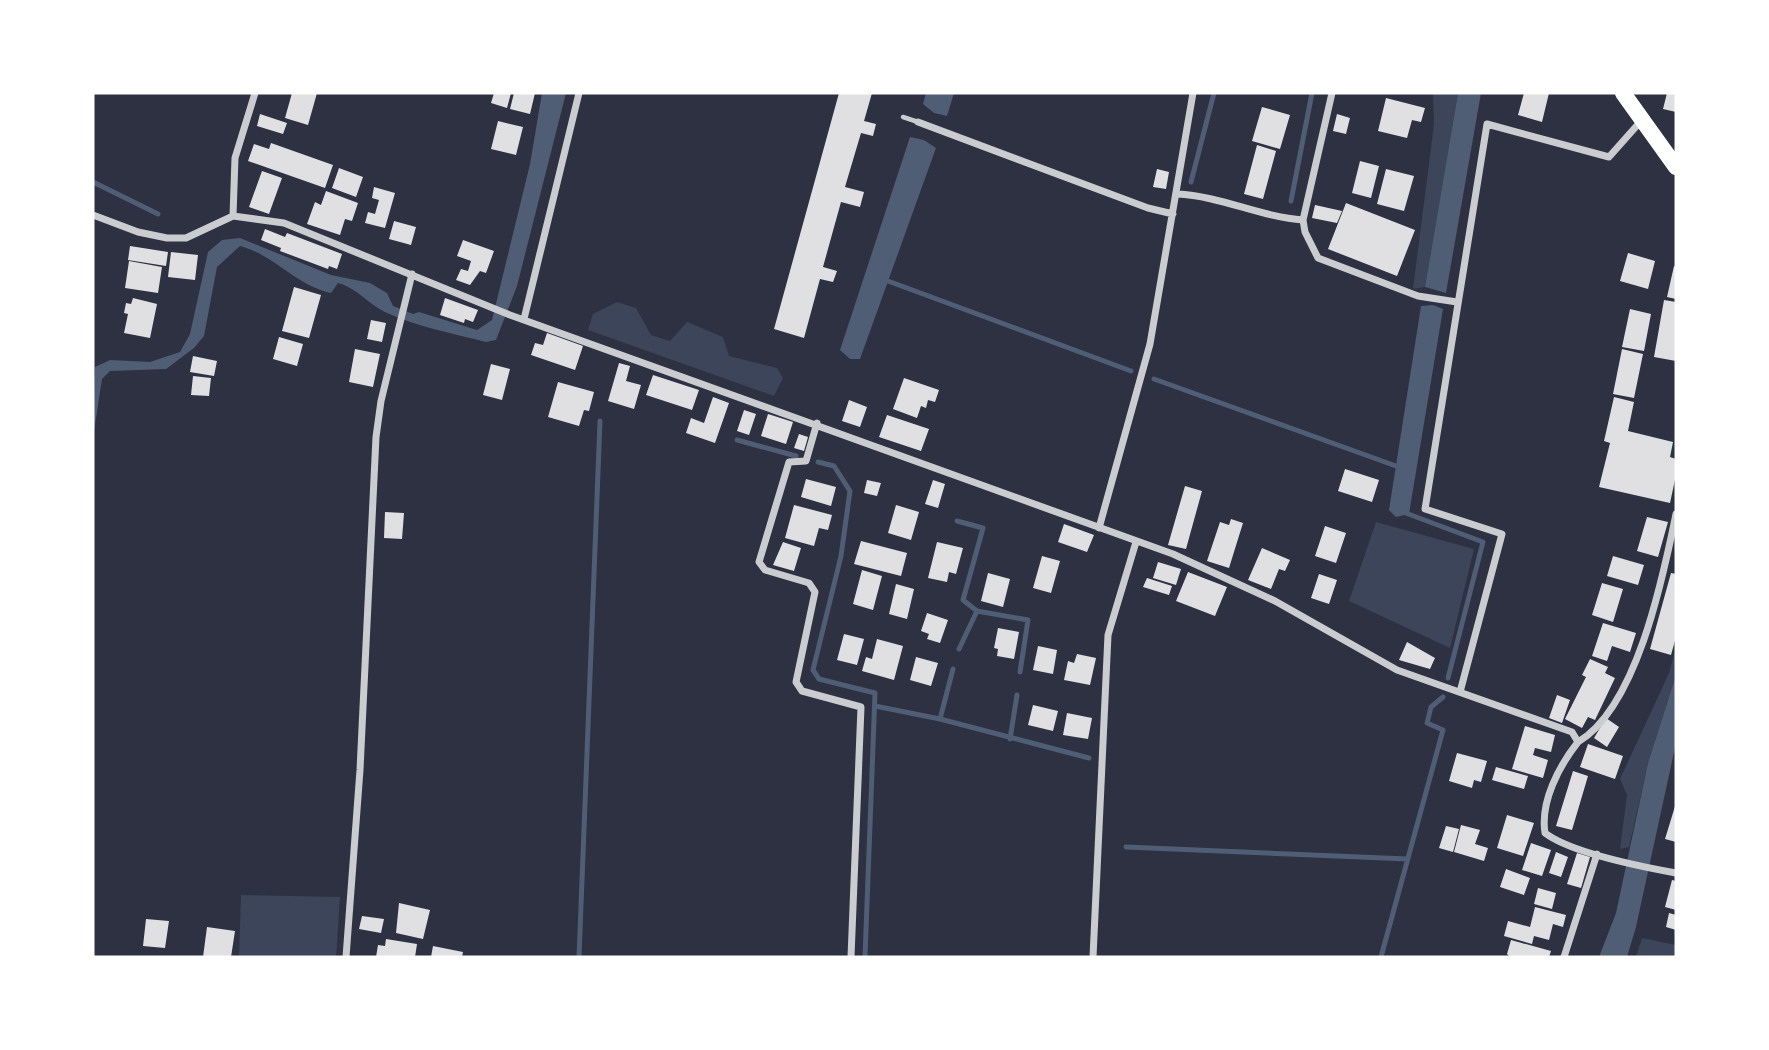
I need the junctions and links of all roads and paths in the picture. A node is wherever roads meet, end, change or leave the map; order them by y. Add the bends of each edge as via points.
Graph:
1 (255, 93) edge
2 (579, 93) edge
3 (1193, 93) edge
4 (1332, 93) edge
5 (1623, 93) edge
6 (903, 117) dead end
7 (1641, 121) junction
8 (918, 122) joint
9 (1676, 167) edge
10 (1177, 194) junction
11 (1173, 214) junction
12 (93, 215) edge
13 (233, 216) junction
14 (1303, 219) junction
15 (412, 274) junction
16 (1457, 302) junction
17 (524, 319) junction
18 (817, 423) junction
19 (1676, 514) edge
20 (1099, 528) junction
21 (1136, 542) junction
22 (1460, 692) junction
23 (1578, 742) junction
24 (1597, 854) junction
25 (1676, 873) edge
26 (346, 957) edge
27 (851, 957) edge
28 (1093, 957) edge
29 (1564, 957) edge

1 - 13 street via 236,158
2 - 17 street
3 - 10 street
4 - 14 street
5 - 7 highway
6 - 8 lane
7 - 9 highway
7 - 16 street via 1609,157 1487,124
8 - 11 street
10 - 11 street
10 - 14 street via 1203,195 1281,218
11 - 20 street via 1150,344
12 - 13 street via 167,238 186,238
13 - 15 street via 284,223
14 - 16 street via 1318,258 1418,296
15 - 17 street
15 - 26 street via 376,437
16 - 22 street via 1425,509 1502,534
17 - 18 street
18 - 20 street
18 - 27 street via 806,461 789,462 759,562 765,570 809,583 815,592 796,682 802,691 861,707
19 - 23 street via 1641,651 1613,705
20 - 21 street
21 - 22 street via 1174,554 1275,601 1397,670
21 - 28 street via 1108,635
22 - 23 street via 1572,732
23 - 24 street via 1561,763 1543,820 1545,833
24 - 25 street
24 - 29 street

